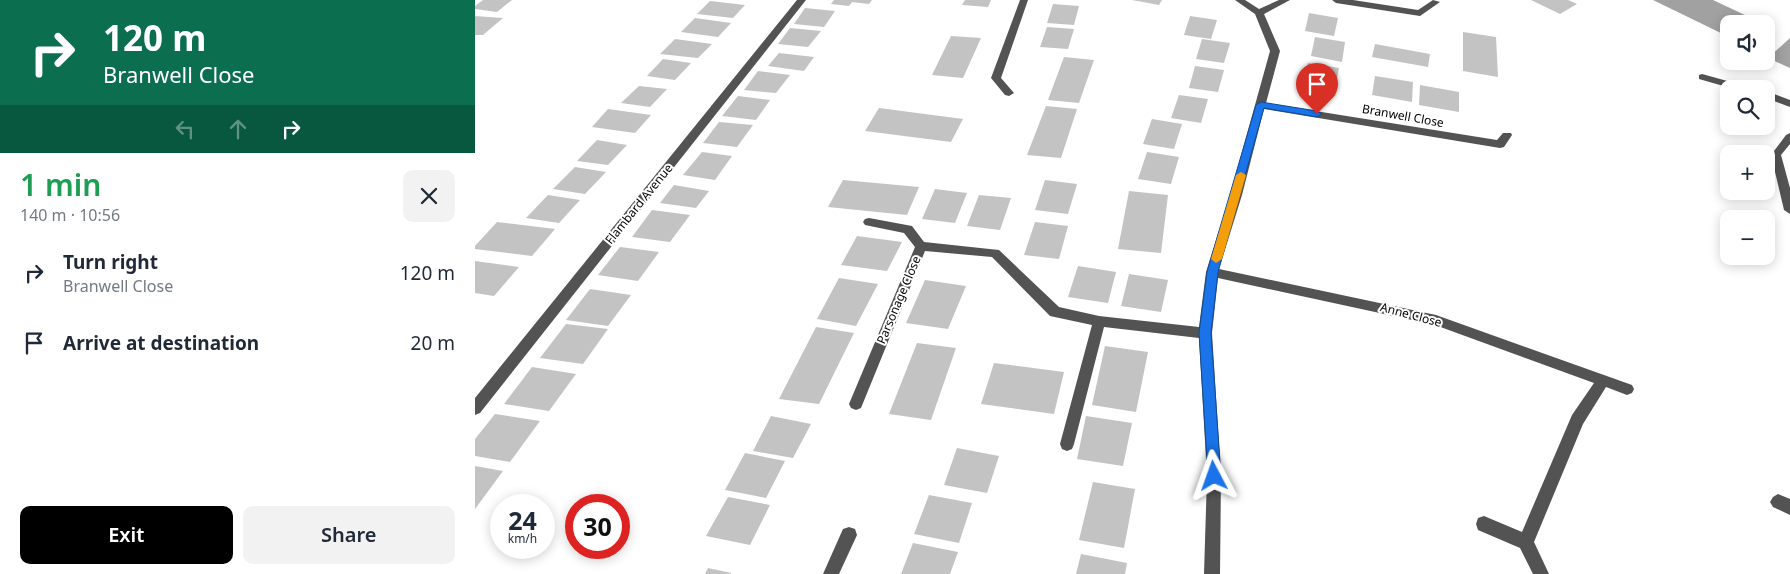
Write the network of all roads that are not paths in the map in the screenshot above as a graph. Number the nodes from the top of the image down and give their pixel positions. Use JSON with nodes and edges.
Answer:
{"nodes":[{"id":1,"x":802,"y":0,"type":"edge"},
{"id":2,"x":1024,"y":0,"type":"edge"},
{"id":3,"x":1239,"y":0,"type":"edge"},
{"id":4,"x":1286,"y":0,"type":"edge"},
{"id":5,"x":1336,"y":0,"type":"edge"},
{"id":6,"x":1436,"y":2,"type":"dead end"},
{"id":7,"x":1259,"y":13,"type":"junction"},
{"id":8,"x":1702,"y":77,"type":"dead end"},
{"id":9,"x":1720,"y":82,"type":"edge"},
{"id":10,"x":1009,"y":94,"type":"dead end"},
{"id":11,"x":1775,"y":98,"type":"edge"},
{"id":12,"x":1790,"y":104,"type":"edge"},
{"id":13,"x":1261,"y":105,"type":"junction"},
{"id":14,"x":1507,"y":135,"type":"dead end"},
{"id":15,"x":1790,"y":137,"type":"edge"},
{"id":16,"x":1790,"y":210,"type":"edge"},
{"id":17,"x":869,"y":222,"type":"dead end"},
{"id":18,"x":921,"y":246,"type":"junction"},
{"id":19,"x":1212,"y":272,"type":"junction"},
{"id":20,"x":1099,"y":321,"type":"junction"},
{"id":21,"x":1205,"y":333,"type":"junction"},
{"id":22,"x":1603,"y":380,"type":"junction"},
{"id":23,"x":1627,"y":389,"type":"dead end"},
{"id":24,"x":856,"y":404,"type":"dead end"},
{"id":25,"x":475,"y":409,"type":"edge"},
{"id":26,"x":1067,"y":444,"type":"dead end"},
{"id":27,"x":1484,"y":524,"type":"dead end"},
{"id":28,"x":849,"y":535,"type":"dead end"},
{"id":29,"x":1526,"y":542,"type":"junction"},
{"id":30,"x":831,"y":574,"type":"edge"},
{"id":31,"x":1212,"y":574,"type":"edge"},
{"id":32,"x":1541,"y":574,"type":"edge"}],
"edges":[{"from":1,"to":25,"type":"street","name":"Flambard Avenue"},
{"from":2,"to":10,"type":"street"},
{"from":3,"to":7,"type":"street"},
{"from":4,"to":7,"type":"street"},
{"from":5,"to":6,"type":"street"},
{"from":7,"to":13,"type":"street"},
{"from":8,"to":9,"type":"street"},
{"from":11,"to":12,"type":"street"},
{"from":13,"to":14,"type":"street","name":"Branwell Close"},
{"from":13,"to":19,"type":"street"},
{"from":15,"to":16,"type":"street"},
{"from":17,"to":18,"type":"street"},
{"from":18,"to":20,"type":"street","name":"Parsonage Close"},
{"from":18,"to":24,"type":"street","name":"Parsonage Close"},
{"from":19,"to":21,"type":"street"},
{"from":19,"to":22,"type":"street","name":"Anne Close"},
{"from":20,"to":21,"type":"street","name":"Parsonage Close"},
{"from":20,"to":26,"type":"street"},
{"from":21,"to":31,"type":"street"},
{"from":22,"to":23,"type":"street","name":"Anne Close"},
{"from":22,"to":29,"type":"street"},
{"from":27,"to":29,"type":"street"},
{"from":28,"to":30,"type":"street"},
{"from":29,"to":32,"type":"street"}]}
